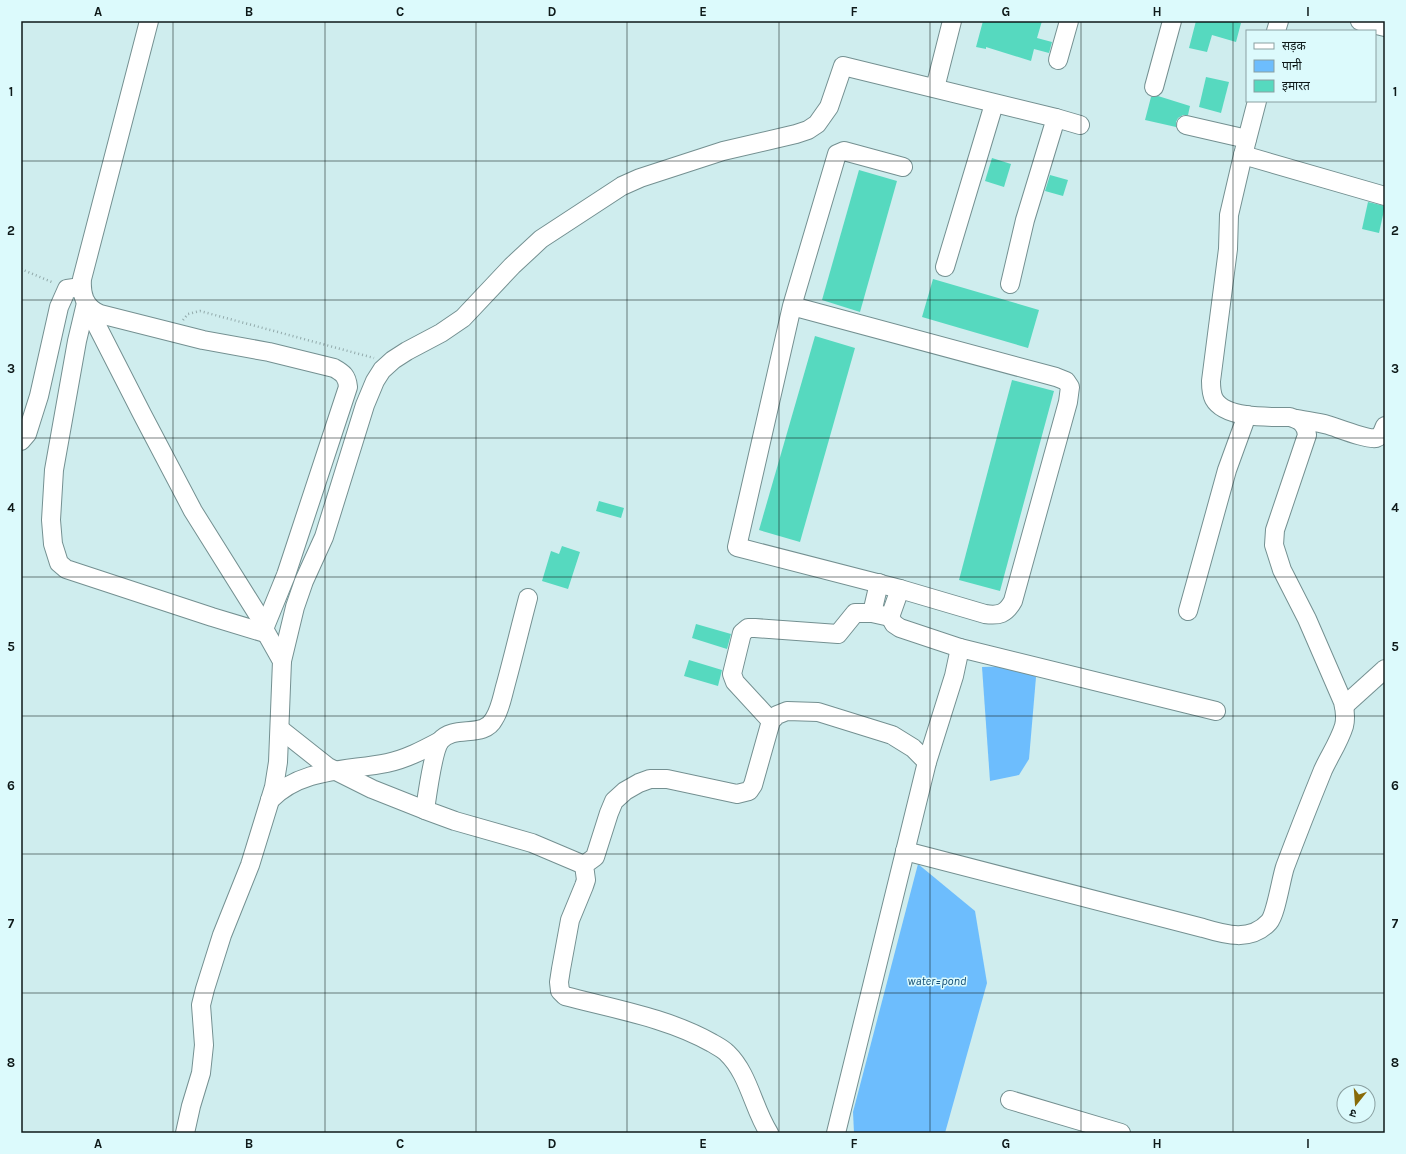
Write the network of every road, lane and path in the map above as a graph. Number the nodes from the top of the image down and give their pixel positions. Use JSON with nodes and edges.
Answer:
{"nodes":[{"id":1,"x":149,"y":21,"type":"edge"},
{"id":2,"x":952,"y":21,"type":"edge"},
{"id":3,"x":1069,"y":21,"type":"edge"},
{"id":4,"x":1172,"y":21,"type":"edge"},
{"id":5,"x":1058,"y":60,"type":"dead end"},
{"id":6,"x":1154,"y":87,"type":"dead end"},
{"id":7,"x":935,"y":88,"type":"junction"},
{"id":8,"x":1257,"y":102,"type":"edge"},
{"id":9,"x":994,"y":104,"type":"junction"},
{"id":10,"x":1056,"y":118,"type":"junction"},
{"id":11,"x":1080,"y":125,"type":"dead end"},
{"id":12,"x":1186,"y":125,"type":"dead end"},
{"id":13,"x":1245,"y":147,"type":"junction"},
{"id":14,"x":903,"y":167,"type":"dead end"},
{"id":15,"x":1385,"y":196,"type":"edge"},
{"id":16,"x":945,"y":266,"type":"dead end"},
{"id":17,"x":21,"y":269,"type":"edge"},
{"id":18,"x":1010,"y":284,"type":"dead end"},
{"id":19,"x":82,"y":298,"type":"junction"},
{"id":20,"x":792,"y":306,"type":"junction"},
{"id":21,"x":171,"y":332,"type":"junction"},
{"id":22,"x":390,"y":362,"type":"junction"},
{"id":23,"x":1247,"y":415,"type":"junction"},
{"id":24,"x":1297,"y":419,"type":"junction"},
{"id":25,"x":1385,"y":426,"type":"edge"},
{"id":26,"x":21,"y":442,"type":"edge"},
{"id":27,"x":879,"y":583,"type":"junction"},
{"id":28,"x":900,"y":589,"type":"junction"},
{"id":29,"x":528,"y":598,"type":"dead end"},
{"id":30,"x":1188,"y":612,"type":"dead end"},
{"id":31,"x":872,"y":613,"type":"junction"},
{"id":32,"x":890,"y":617,"type":"junction"},
{"id":33,"x":265,"y":630,"type":"junction"},
{"id":34,"x":960,"y":648,"type":"junction"},
{"id":35,"x":282,"y":660,"type":"junction"},
{"id":36,"x":1385,"y":669,"type":"edge"},
{"id":37,"x":1344,"y":706,"type":"junction"},
{"id":38,"x":1216,"y":711,"type":"dead end"},
{"id":39,"x":771,"y":721,"type":"junction"},
{"id":40,"x":280,"y":730,"type":"junction"},
{"id":41,"x":440,"y":741,"type":"junction"},
{"id":42,"x":927,"y":762,"type":"junction"},
{"id":43,"x":335,"y":770,"type":"junction"},
{"id":44,"x":270,"y":800,"type":"junction"},
{"id":45,"x":425,"y":810,"type":"junction"},
{"id":46,"x":906,"y":851,"type":"junction"},
{"id":47,"x":584,"y":865,"type":"junction"},
{"id":48,"x":1010,"y":1100,"type":"dead end"},
{"id":49,"x":185,"y":1133,"type":"edge"},
{"id":50,"x":769,"y":1133,"type":"edge"},
{"id":51,"x":836,"y":1133,"type":"edge"},
{"id":52,"x":1121,"y":1133,"type":"edge"}],
"edges":[{"from":1,"to":19,"type":"street"},
{"from":2,"to":7,"type":"street"},
{"from":3,"to":5,"type":"street"},
{"from":4,"to":6,"type":"street"},
{"from":7,"to":9,"type":"street"},
{"from":7,"to":22,"type":"street"},
{"from":8,"to":13,"type":"street"},
{"from":9,"to":10,"type":"street"},
{"from":9,"to":16,"type":"street"},
{"from":10,"to":11,"type":"street"},
{"from":10,"to":18,"type":"street"},
{"from":12,"to":13,"type":"street"},
{"from":13,"to":15,"type":"street"},
{"from":13,"to":23,"type":"street"},
{"from":14,"to":20,"type":"street"},
{"from":17,"to":19,"type":"path"},
{"from":19,"to":21,"type":"street"},
{"from":19,"to":26,"type":"street"},
{"from":19,"to":33,"type":"street"},
{"from":19,"to":33,"type":"street"},
{"from":20,"to":27,"type":"street"},
{"from":20,"to":28,"type":"street"},
{"from":21,"to":22,"type":"path"},
{"from":21,"to":33,"type":"street"},
{"from":22,"to":35,"type":"street"},
{"from":23,"to":24,"type":"street"},
{"from":23,"to":30,"type":"street"},
{"from":24,"to":25,"type":"street"},
{"from":24,"to":37,"type":"street"},
{"from":27,"to":28,"type":"street"},
{"from":27,"to":31,"type":"street"},
{"from":28,"to":32,"type":"street"},
{"from":29,"to":41,"type":"street"},
{"from":31,"to":32,"type":"street"},
{"from":31,"to":39,"type":"street"},
{"from":32,"to":34,"type":"street"},
{"from":33,"to":35,"type":"street"},
{"from":34,"to":38,"type":"street"},
{"from":34,"to":42,"type":"street"},
{"from":35,"to":40,"type":"street"},
{"from":36,"to":37,"type":"street"},
{"from":37,"to":46,"type":"street"},
{"from":39,"to":42,"type":"street"},
{"from":39,"to":47,"type":"street"},
{"from":40,"to":43,"type":"street"},
{"from":40,"to":44,"type":"street"},
{"from":41,"to":43,"type":"street"},
{"from":41,"to":45,"type":"street"},
{"from":42,"to":46,"type":"street"},
{"from":43,"to":44,"type":"street"},
{"from":43,"to":45,"type":"street"},
{"from":44,"to":49,"type":"street"},
{"from":45,"to":47,"type":"street"},
{"from":46,"to":51,"type":"street"},
{"from":47,"to":50,"type":"street"},
{"from":48,"to":52,"type":"street"}]}
